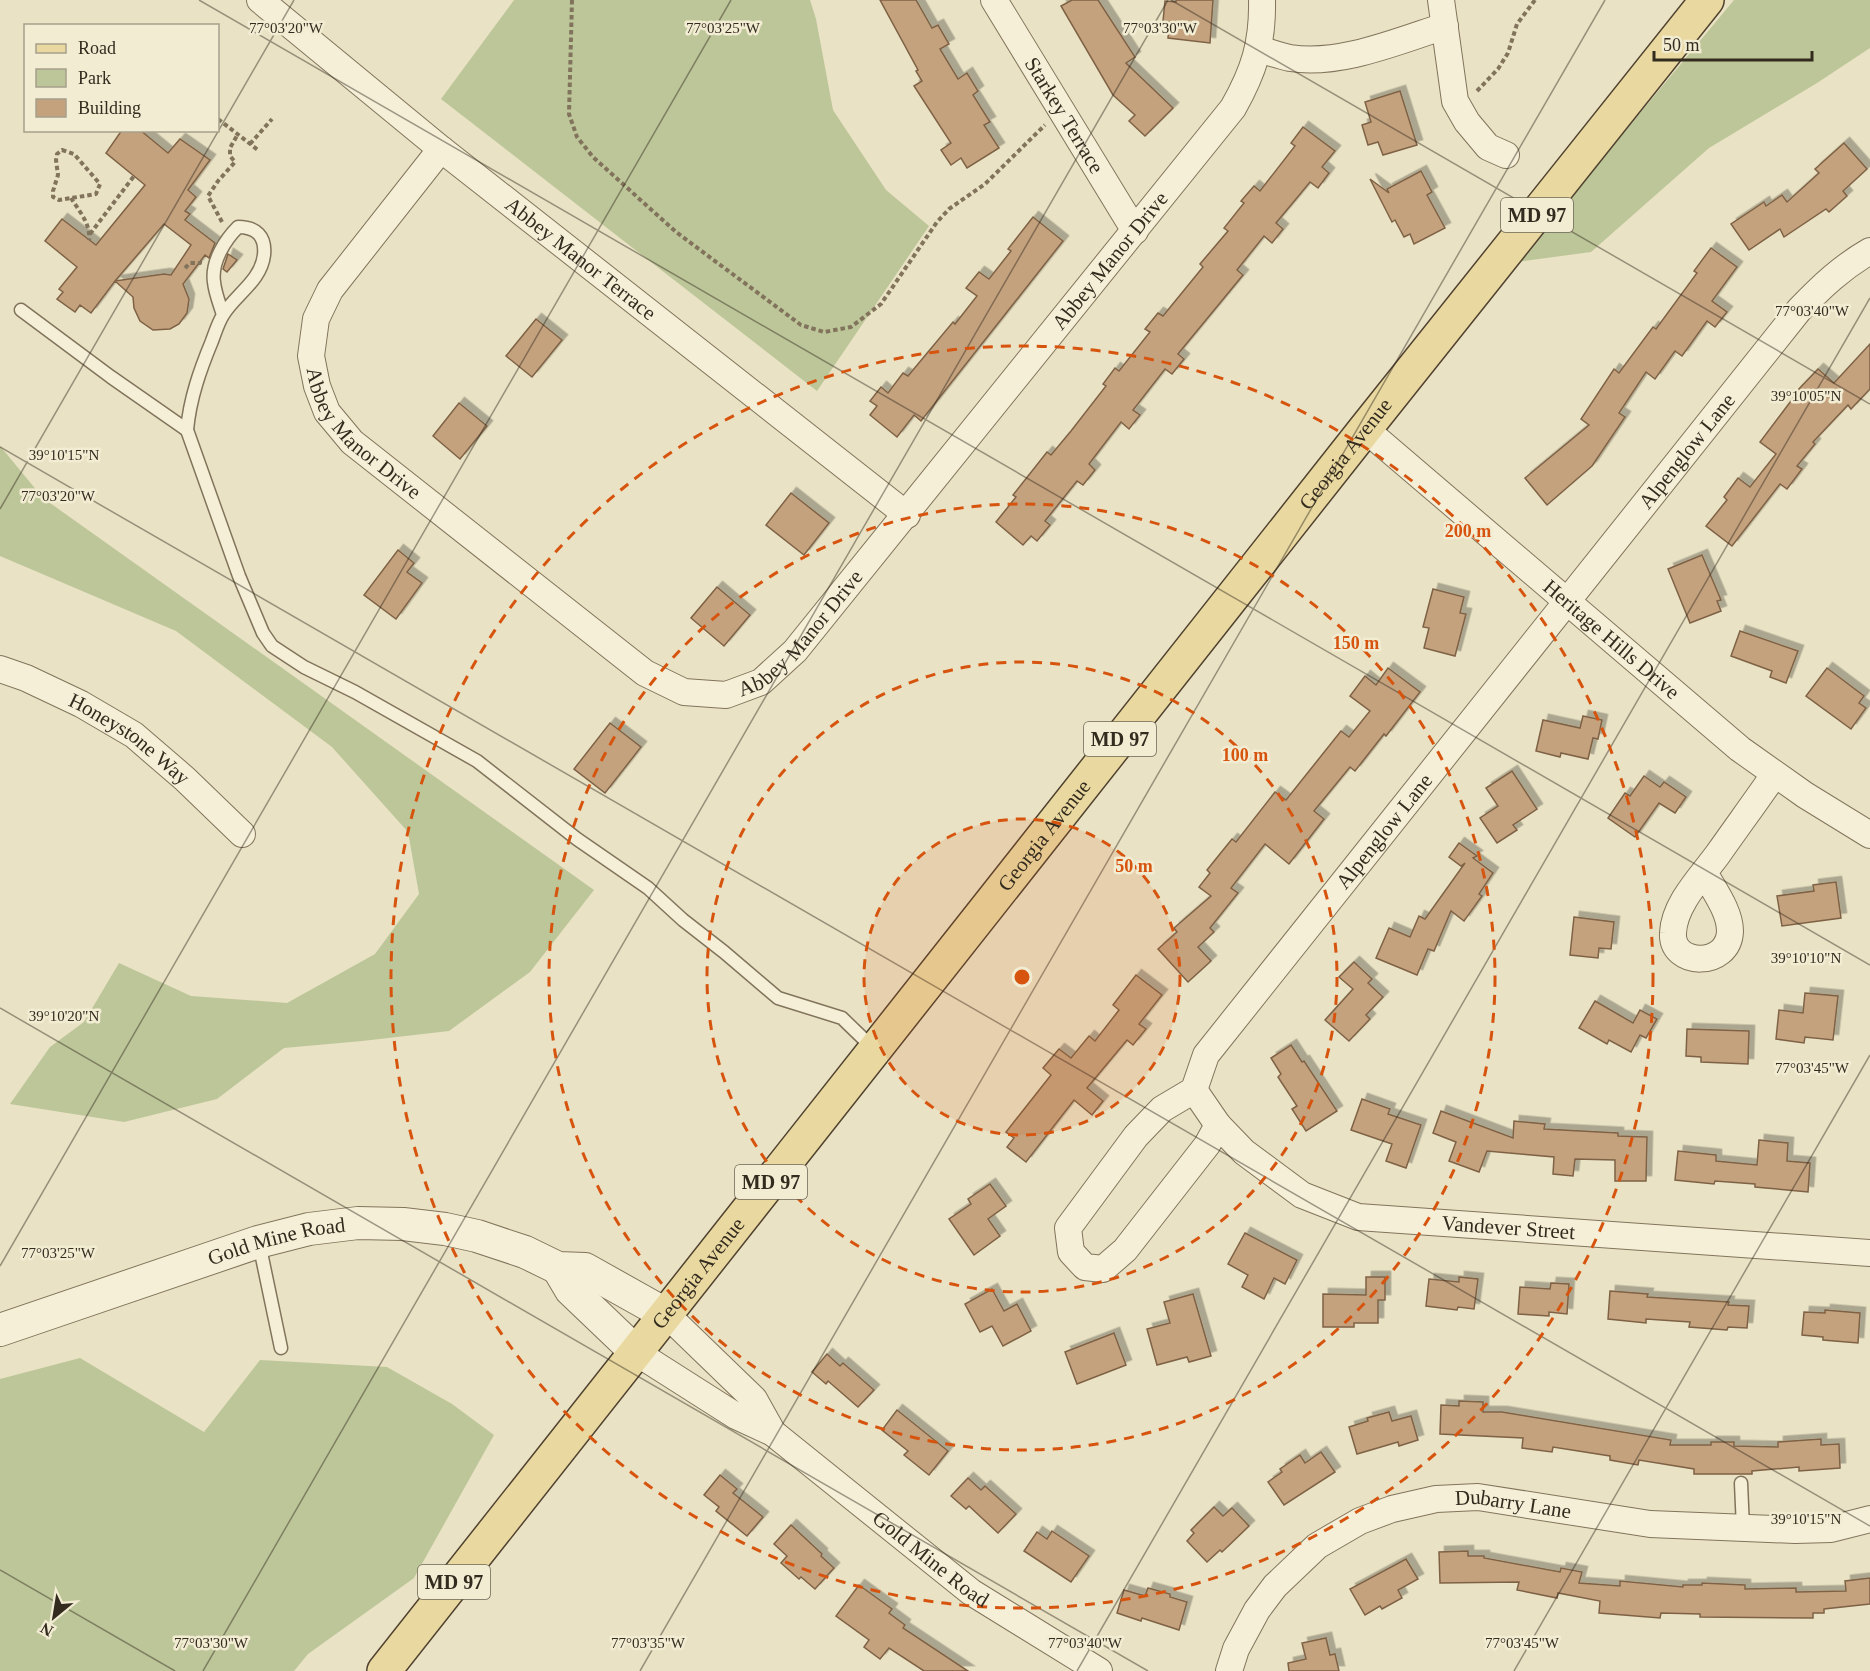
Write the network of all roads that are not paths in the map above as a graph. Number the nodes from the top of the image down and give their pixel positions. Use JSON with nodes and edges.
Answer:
{"nodes":[{"id":1,"x":260,"y":0,"type":"edge"},
{"id":2,"x":994,"y":0,"type":"edge"},
{"id":3,"x":1262,"y":0,"type":"edge"},
{"id":4,"x":1441,"y":0,"type":"edge"},
{"id":5,"x":1707,"y":0,"type":"edge"},
{"id":6,"x":1445,"y":26,"type":"junction"},
{"id":7,"x":1259,"y":49,"type":"junction"},
{"id":8,"x":441,"y":149,"type":"junction"},
{"id":9,"x":1506,"y":155,"type":"dead end"},
{"id":10,"x":1135,"y":231,"type":"junction"},
{"id":11,"x":1870,"y":251,"type":"edge"},
{"id":12,"x":21,"y":310,"type":"dead end"},
{"id":13,"x":223,"y":315,"type":"junction"},
{"id":14,"x":1365,"y":429,"type":"junction"},
{"id":15,"x":187,"y":430,"type":"junction"},
{"id":16,"x":907,"y":514,"type":"junction"},
{"id":17,"x":1567,"y":602,"type":"junction"},
{"id":18,"x":0,"y":669,"type":"edge"},
{"id":19,"x":1774,"y":775,"type":"junction"},
{"id":20,"x":242,"y":834,"type":"dead end"},
{"id":21,"x":1870,"y":835,"type":"edge"},
{"id":22,"x":1704,"y":872,"type":"dead end"},
{"id":23,"x":874,"y":1050,"type":"junction"},
{"id":24,"x":1194,"y":1090,"type":"junction"},
{"id":25,"x":1218,"y":1125,"type":"junction"},
{"id":26,"x":258,"y":1242,"type":"junction"},
{"id":27,"x":1870,"y":1253,"type":"edge"},
{"id":28,"x":558,"y":1268,"type":"junction"},
{"id":29,"x":667,"y":1315,"type":"junction"},
{"id":30,"x":0,"y":1330,"type":"edge"},
{"id":31,"x":281,"y":1348,"type":"dead end"},
{"id":32,"x":637,"y":1353,"type":"junction"},
{"id":33,"x":773,"y":1433,"type":"junction"},
{"id":34,"x":1741,"y":1483,"type":"dead end"},
{"id":35,"x":1870,"y":1519,"type":"edge"},
{"id":36,"x":1743,"y":1528,"type":"junction"},
{"id":37,"x":384,"y":1671,"type":"edge"},
{"id":38,"x":1100,"y":1671,"type":"edge"},
{"id":39,"x":1229,"y":1671,"type":"edge"}],
"edges":[{"from":1,"to":8,"type":"street","name":"Abbey Manor Terrace"},
{"from":2,"to":10,"type":"street","name":"Starkey Terrace"},
{"from":3,"to":7,"type":"street","name":"Abbey Manor Drive"},
{"from":4,"to":6,"type":"street"},
{"from":5,"to":14,"type":"main road","name":"Georgia Avenue","number":"MD 97"},
{"from":6,"to":7,"type":"street"},
{"from":6,"to":9,"type":"street"},
{"from":7,"to":10,"type":"street","name":"Abbey Manor Drive"},
{"from":8,"to":16,"type":"street","name":"Abbey Manor Terrace"},
{"from":8,"to":16,"type":"street","name":"Abbey Manor Drive"},
{"from":10,"to":16,"type":"street","name":"Abbey Manor Drive"},
{"from":11,"to":17,"type":"street","name":"Alpenglow Lane"},
{"from":12,"to":15,"type":"lane"},
{"from":13,"to":13,"type":"lane"},
{"from":13,"to":15,"type":"lane"},
{"from":14,"to":17,"type":"street","name":"Heritage Hills Drive"},
{"from":14,"to":23,"type":"main road","name":"Georgia Avenue","number":"MD 97"},
{"from":15,"to":23,"type":"lane"},
{"from":17,"to":19,"type":"street","name":"Heritage Hills Drive"},
{"from":17,"to":24,"type":"street","name":"Alpenglow Lane"},
{"from":18,"to":20,"type":"street","name":"Honeystone Way"},
{"from":19,"to":21,"type":"street","name":"Heritage Hills Drive"},
{"from":19,"to":22,"type":"street"},
{"from":23,"to":29,"type":"main road","name":"Georgia Avenue","number":"MD 97"},
{"from":24,"to":25,"type":"street","name":"Vandever Street"},
{"from":24,"to":25,"type":"street"},
{"from":25,"to":27,"type":"street","name":"Vandever Street"},
{"from":26,"to":28,"type":"street","name":"Gold Mine Road"},
{"from":26,"to":30,"type":"street","name":"Gold Mine Road"},
{"from":26,"to":31,"type":"lane"},
{"from":28,"to":29,"type":"street","name":"Gold Mine Road"},
{"from":28,"to":32,"type":"street","name":"Gold Mine Road"},
{"from":29,"to":32,"type":"main road","name":"Georgia Avenue","number":"MD 97"},
{"from":29,"to":33,"type":"street","name":"Gold Mine Road"},
{"from":32,"to":33,"type":"street","name":"Gold Mine Road"},
{"from":32,"to":37,"type":"main road","name":"Georgia Avenue","number":"MD 97"},
{"from":33,"to":38,"type":"street","name":"Gold Mine Road"},
{"from":34,"to":36,"type":"lane"},
{"from":35,"to":36,"type":"street","name":"Dubarry Lane"},
{"from":36,"to":39,"type":"street","name":"Dubarry Lane"}]}
